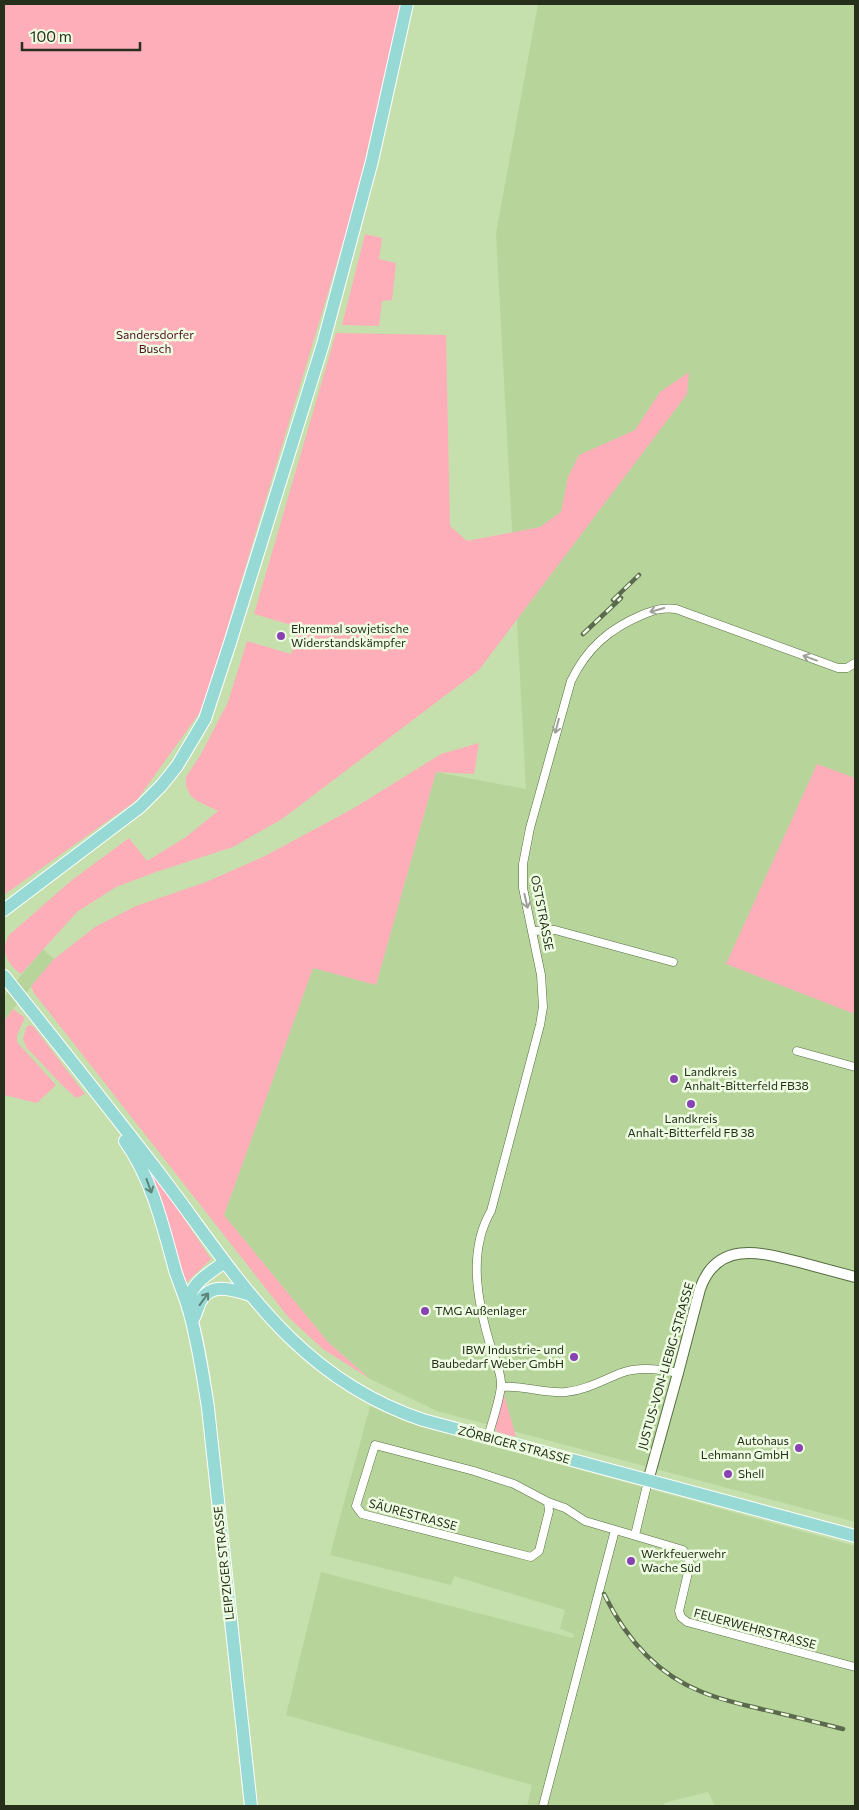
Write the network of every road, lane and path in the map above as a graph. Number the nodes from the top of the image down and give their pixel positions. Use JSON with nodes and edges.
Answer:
{"nodes":[{"id":1,"x":407,"y":4,"type":"edge"},
{"id":2,"x":855,"y":663,"type":"edge"},
{"id":3,"x":4,"y":910,"type":"edge"},
{"id":4,"x":533,"y":931,"type":"junction"},
{"id":5,"x":672,"y":962,"type":"dead end"},
{"id":6,"x":6,"y":979,"type":"edge"},
{"id":7,"x":797,"y":1051,"type":"dead end"},
{"id":8,"x":855,"y":1067,"type":"edge"},
{"id":9,"x":112,"y":1112,"type":"junction"},
{"id":10,"x":225,"y":1262,"type":"junction"},
{"id":11,"x":855,"y":1277,"type":"edge"},
{"id":12,"x":251,"y":1295,"type":"junction"},
{"id":13,"x":188,"y":1308,"type":"junction"},
{"id":14,"x":192,"y":1321,"type":"junction"},
{"id":15,"x":678,"y":1374,"type":"junction"},
{"id":16,"x":501,"y":1387,"type":"junction"},
{"id":17,"x":488,"y":1438,"type":"junction"},
{"id":18,"x":648,"y":1481,"type":"junction"},
{"id":19,"x":548,"y":1502,"type":"junction"},
{"id":20,"x":615,"y":1530,"type":"junction"},
{"id":21,"x":636,"y":1535,"type":"junction"},
{"id":22,"x":855,"y":1536,"type":"edge"},
{"id":23,"x":855,"y":1667,"type":"edge"},
{"id":24,"x":251,"y":1806,"type":"edge"},
{"id":25,"x":544,"y":1806,"type":"edge"}],
"edges":[{"from":1,"to":3,"type":"main road"},
{"from":2,"to":4,"type":"street","name":"OSTSTRASSE","one_way":true},
{"from":4,"to":5,"type":"street"},
{"from":4,"to":16,"type":"street","name":"OSTSTRASSE"},
{"from":6,"to":9,"type":"main road","name":"ZÖRBIGER STRASSE"},
{"from":7,"to":8,"type":"street"},
{"from":9,"to":10,"type":"main road","name":"ZÖRBIGER STRASSE"},
{"from":9,"to":13,"type":"main road","name":"LEIPZIGER STRASSE","one_way":true},
{"from":10,"to":12,"type":"main road","name":"ZÖRBIGER STRASSE"},
{"from":10,"to":13,"type":"main road"},
{"from":11,"to":15,"type":"street","name":"JUSTUS-VON-LIEBIG-STRASSE"},
{"from":14,"to":12,"type":"main road","one_way":true},
{"from":12,"to":17,"type":"main road","name":"ZÖRBIGER STRASSE"},
{"from":13,"to":14,"type":"main road","name":"LEIPZIGER STRASSE"},
{"from":14,"to":24,"type":"main road","name":"LEIPZIGER STRASSE"},
{"from":15,"to":16,"type":"street"},
{"from":15,"to":18,"type":"street","name":"JUSTUS-VON-LIEBIG-STRASSE"},
{"from":16,"to":17,"type":"street","name":"OSTSTRASSE"},
{"from":17,"to":18,"type":"main road","name":"ZÖRBIGER STRASSE"},
{"from":18,"to":21,"type":"street"},
{"from":18,"to":22,"type":"main road","name":"ZÖRBIGER STRASSE"},
{"from":19,"to":19,"type":"street","name":"SÄURESTRASSE"},
{"from":19,"to":20,"type":"street","name":"SÄURESTRASSE"},
{"from":20,"to":21,"type":"street","name":"SÄURESTRASSE"},
{"from":20,"to":25,"type":"street"},
{"from":21,"to":23,"type":"street","name":"FEUERWEHRSTRASSE"}]}
